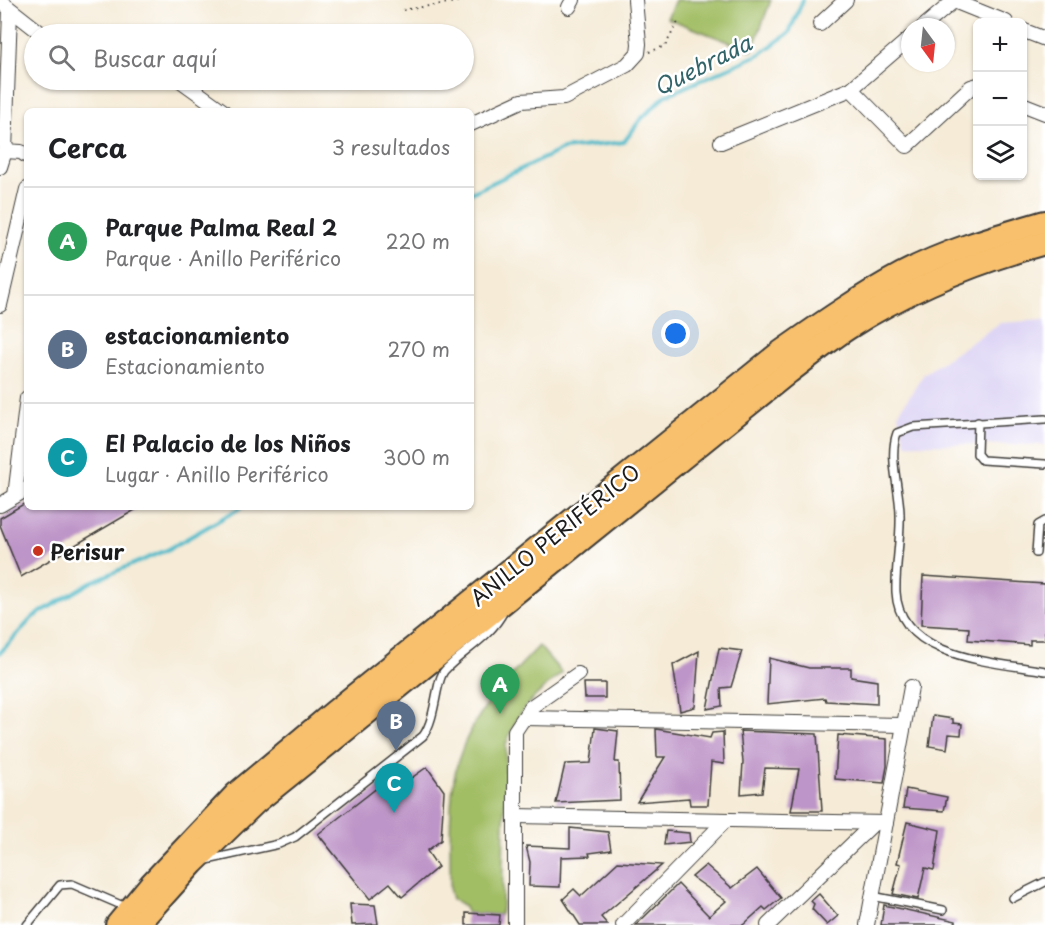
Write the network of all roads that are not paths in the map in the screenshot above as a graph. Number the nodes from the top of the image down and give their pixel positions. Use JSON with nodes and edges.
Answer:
{"nodes":[{"id":1,"x":635,"y":0,"type":"edge"},
{"id":2,"x":846,"y":0,"type":"edge"},
{"id":3,"x":955,"y":0,"type":"edge"},
{"id":4,"x":0,"y":1,"type":"edge"},
{"id":5,"x":10,"y":11,"type":"junction"},
{"id":6,"x":934,"y":18,"type":"edge"},
{"id":7,"x":997,"y":18,"type":"edge"},
{"id":8,"x":28,"y":24,"type":"edge"},
{"id":9,"x":820,"y":24,"type":"dead end"},
{"id":10,"x":1027,"y":32,"type":"edge"},
{"id":11,"x":1045,"y":39,"type":"edge"},
{"id":12,"x":901,"y":46,"type":"edge"},
{"id":13,"x":973,"y":86,"type":"edge"},
{"id":14,"x":851,"y":89,"type":"junction"},
{"id":15,"x":194,"y":90,"type":"edge"},
{"id":16,"x":1027,"y":106,"type":"edge"},
{"id":17,"x":219,"y":108,"type":"edge"},
{"id":18,"x":1045,"y":113,"type":"edge"},
{"id":19,"x":474,"y":123,"type":"edge"},
{"id":20,"x":721,"y":142,"type":"dead end"},
{"id":21,"x":5,"y":151,"type":"junction"},
{"id":22,"x":24,"y":154,"type":"edge"},
{"id":23,"x":0,"y":167,"type":"edge"},
{"id":24,"x":24,"y":202,"type":"edge"},
{"id":25,"x":1045,"y":222,"type":"edge"},
{"id":26,"x":1045,"y":243,"type":"edge"},
{"id":27,"x":0,"y":305,"type":"edge"},
{"id":28,"x":1045,"y":419,"type":"edge"},
{"id":29,"x":978,"y":422,"type":"junction"},
{"id":30,"x":24,"y":446,"type":"edge"},
{"id":31,"x":1045,"y":464,"type":"edge"},
{"id":32,"x":21,"y":492,"type":"edge"},
{"id":33,"x":0,"y":505,"type":"edge"},
{"id":34,"x":1045,"y":521,"type":"edge"},
{"id":35,"x":1036,"y":553,"type":"dead end"},
{"id":36,"x":509,"y":597,"type":"junction"},
{"id":37,"x":1045,"y":671,"type":"edge"},
{"id":38,"x":578,"y":674,"type":"dead end"},
{"id":39,"x":911,"y":687,"type":"dead end"},
{"id":40,"x":524,"y":718,"type":"junction"},
{"id":41,"x":903,"y":724,"type":"junction"},
{"id":42,"x":515,"y":816,"type":"junction"},
{"id":43,"x":726,"y":820,"type":"junction"},
{"id":44,"x":880,"y":823,"type":"junction"},
{"id":45,"x":193,"y":863,"type":"junction"},
{"id":46,"x":1045,"y":882,"type":"edge"},
{"id":47,"x":872,"y":896,"type":"junction"},
{"id":48,"x":1013,"y":898,"type":"dead end"},
{"id":49,"x":943,"y":910,"type":"dead end"},
{"id":50,"x":128,"y":920,"type":"edge"},
{"id":51,"x":27,"y":925,"type":"edge"},
{"id":52,"x":515,"y":925,"type":"edge"},
{"id":53,"x":623,"y":925,"type":"edge"},
{"id":54,"x":768,"y":925,"type":"edge"},
{"id":55,"x":867,"y":925,"type":"edge"}],
"edges":[{"from":1,"to":19,"type":"street"},
{"from":2,"to":9,"type":"street"},
{"from":3,"to":6,"type":"street"},
{"from":3,"to":7,"type":"street"},
{"from":4,"to":5,"type":"street"},
{"from":5,"to":8,"type":"street"},
{"from":5,"to":21,"type":"street"},
{"from":10,"to":11,"type":"street"},
{"from":12,"to":14,"type":"street"},
{"from":13,"to":14,"type":"street"},
{"from":14,"to":20,"type":"street"},
{"from":15,"to":17,"type":"street"},
{"from":16,"to":18,"type":"street"},
{"from":21,"to":22,"type":"street"},
{"from":21,"to":23,"type":"street"},
{"from":24,"to":27,"type":"street"},
{"from":25,"to":50,"type":"highway","name":"ANILLO PERIFÉRICO"},
{"from":26,"to":36,"type":"highway","name":"ANILLO PERIFÉRICO"},
{"from":28,"to":29,"type":"lane"},
{"from":29,"to":31,"type":"lane"},
{"from":29,"to":37,"type":"lane"},
{"from":30,"to":32,"type":"street"},
{"from":32,"to":33,"type":"street"},
{"from":34,"to":35,"type":"lane"},
{"from":36,"to":45,"type":"highway","name":"ANILLO PERIFÉRICO"},
{"from":36,"to":45,"type":"lane"},
{"from":38,"to":40,"type":"street"},
{"from":39,"to":41,"type":"street"},
{"from":40,"to":41,"type":"street"},
{"from":40,"to":42,"type":"street"},
{"from":41,"to":44,"type":"street"},
{"from":42,"to":43,"type":"street"},
{"from":42,"to":52,"type":"street"},
{"from":43,"to":44,"type":"street"},
{"from":43,"to":53,"type":"street"},
{"from":44,"to":47,"type":"street"},
{"from":44,"to":54,"type":"street"},
{"from":45,"to":50,"type":"highway","name":"ANILLO PERIFÉRICO"},
{"from":46,"to":48,"type":"lane"},
{"from":47,"to":49,"type":"lane"},
{"from":47,"to":55,"type":"street"},
{"from":50,"to":51,"type":"lane"}]}
